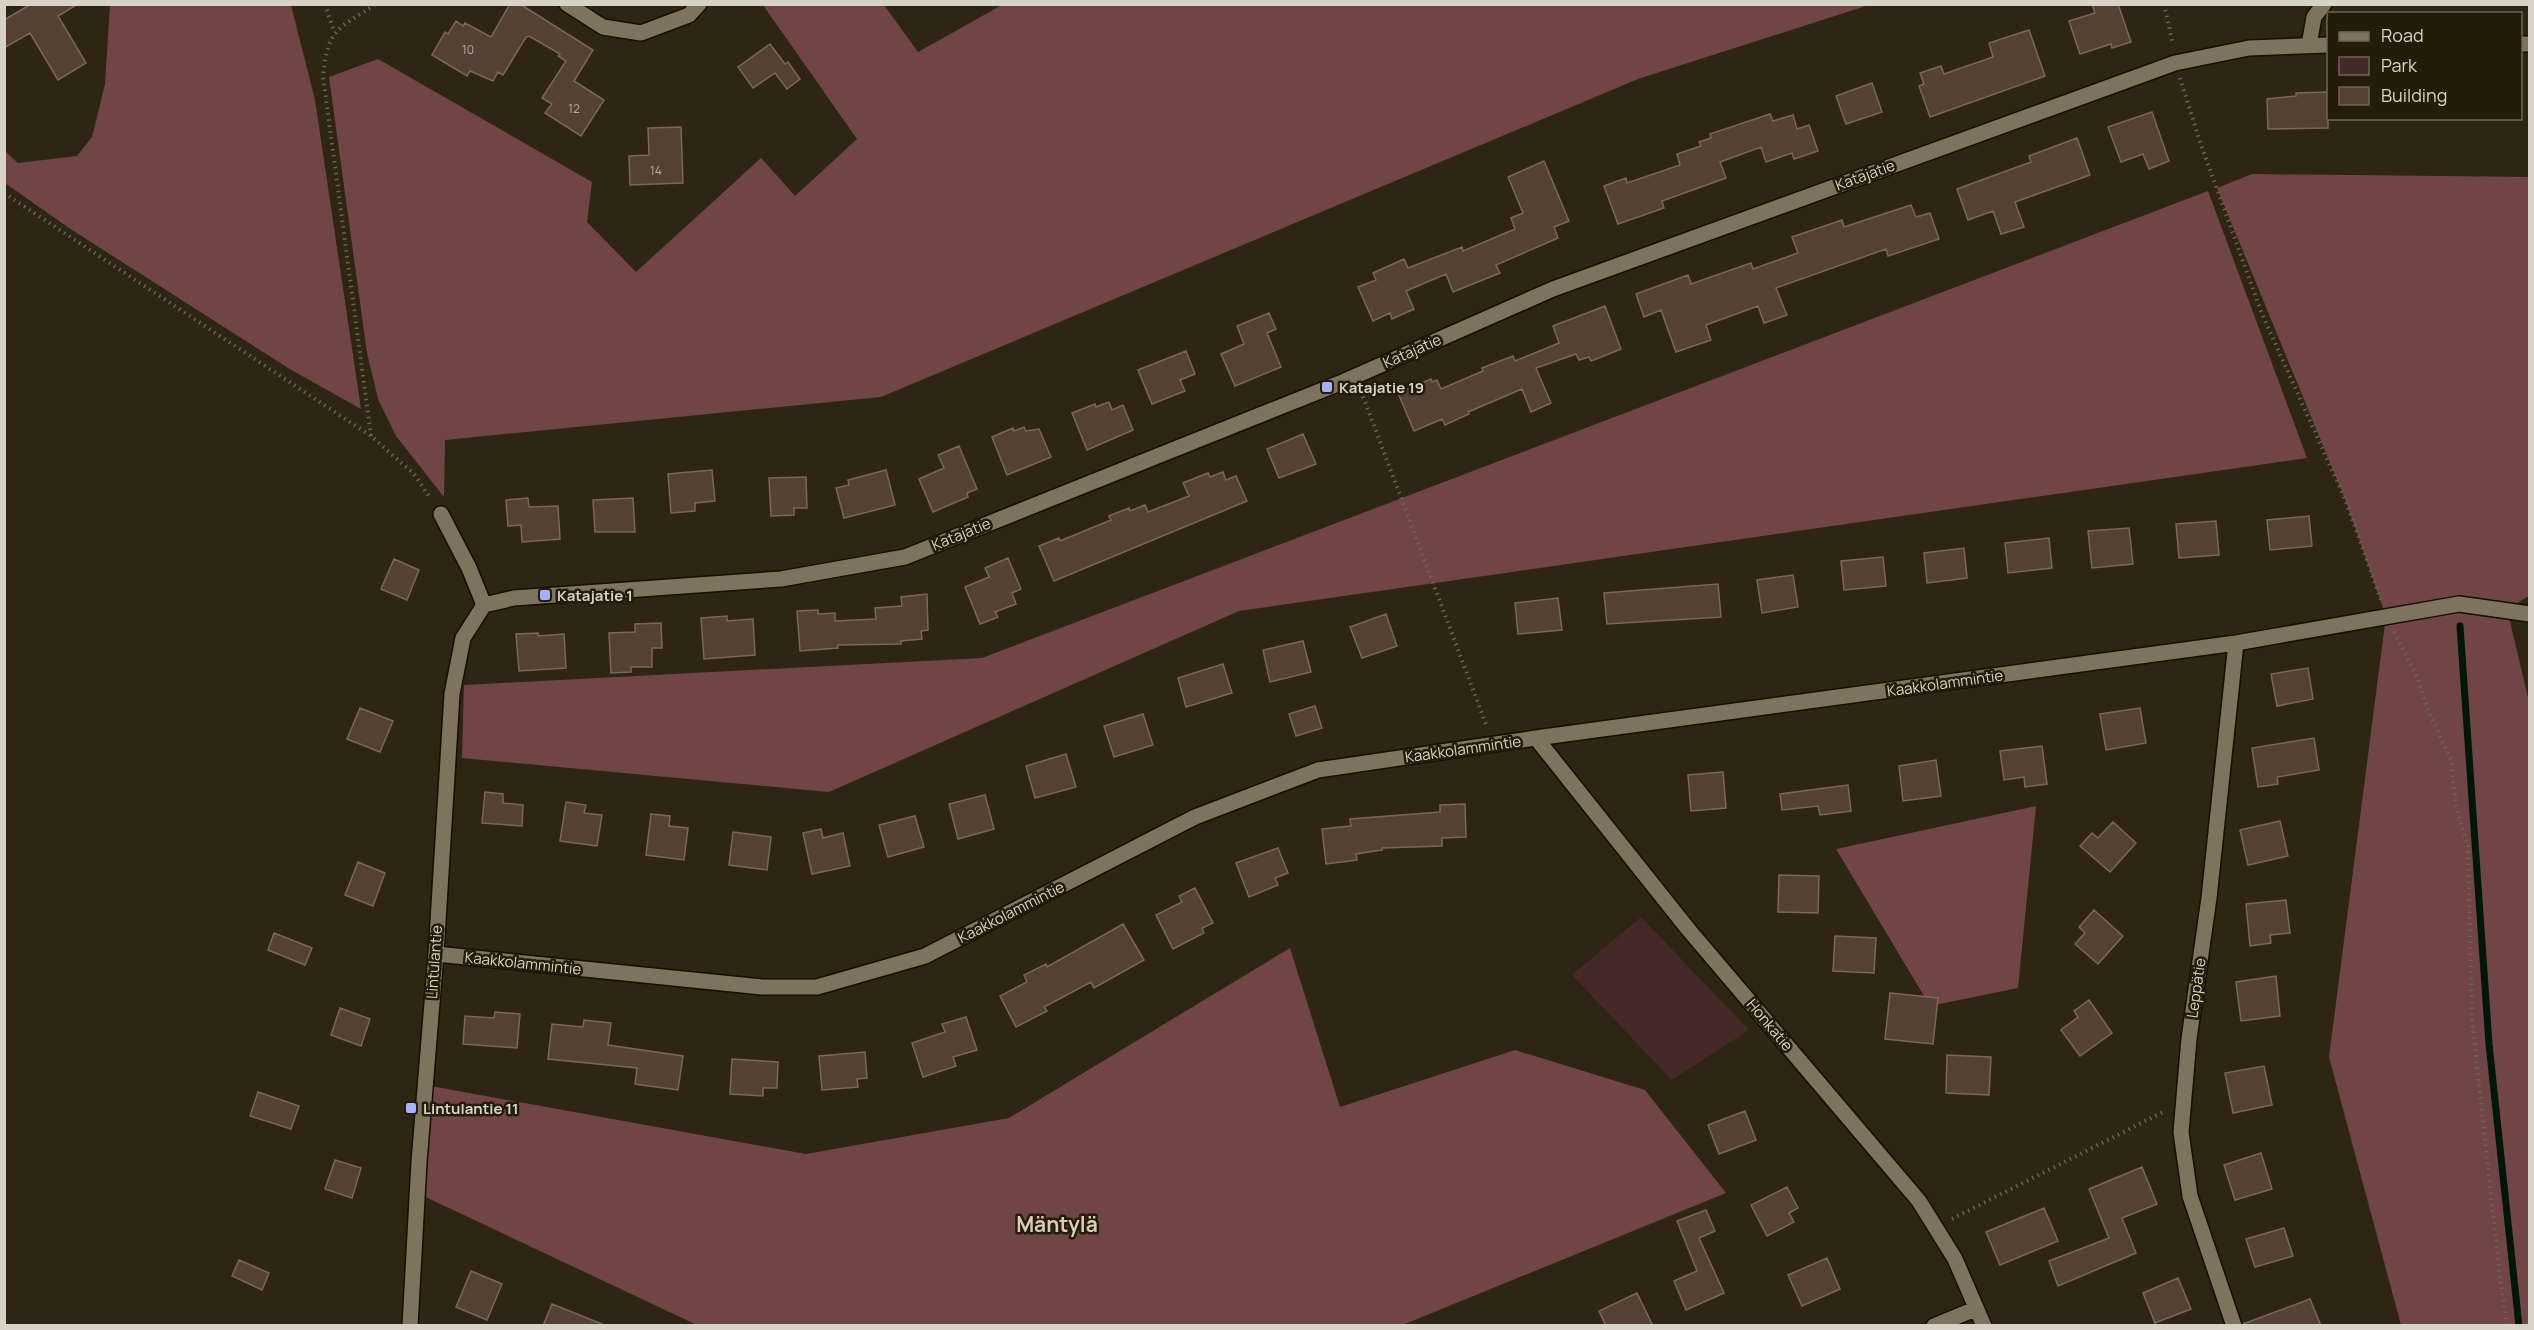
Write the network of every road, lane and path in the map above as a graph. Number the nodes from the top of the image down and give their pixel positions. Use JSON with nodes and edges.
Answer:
{"nodes":[{"id":1,"x":325,"y":4,"type":"edge"},
{"id":2,"x":376,"y":4,"type":"edge"},
{"id":3,"x":567,"y":4,"type":"edge"},
{"id":4,"x":699,"y":4,"type":"edge"},
{"id":5,"x":2164,"y":4,"type":"edge"},
{"id":6,"x":2324,"y":4,"type":"edge"},
{"id":7,"x":334,"y":32,"type":"junction"},
{"id":8,"x":2309,"y":45,"type":"junction"},
{"id":9,"x":2327,"y":45,"type":"edge"},
{"id":10,"x":2175,"y":63,"type":"junction"},
{"id":11,"x":4,"y":193,"type":"edge"},
{"id":12,"x":1356,"y":376,"type":"junction"},
{"id":13,"x":371,"y":436,"type":"junction"},
{"id":14,"x":441,"y":514,"type":"joint"},
{"id":15,"x":484,"y":605,"type":"junction"},
{"id":16,"x":2529,"y":614,"type":"edge"},
{"id":17,"x":2386,"y":616,"type":"junction"},
{"id":18,"x":2236,"y":643,"type":"junction"},
{"id":19,"x":1536,"y":738,"type":"junction"},
{"id":20,"x":1494,"y":745,"type":"junction"},
{"id":21,"x":435,"y":954,"type":"junction"},
{"id":22,"x":2184,"y":1102,"type":"junction"},
{"id":23,"x":1935,"y":1227,"type":"junction"},
{"id":24,"x":1975,"y":1308,"type":"junction"},
{"id":25,"x":410,"y":1326,"type":"edge"},
{"id":26,"x":1934,"y":1326,"type":"edge"},
{"id":27,"x":1984,"y":1326,"type":"edge"},
{"id":28,"x":2234,"y":1326,"type":"edge"},
{"id":29,"x":2507,"y":1326,"type":"edge"}],
"edges":[{"from":1,"to":7,"type":"path"},
{"from":2,"to":7,"type":"path"},
{"from":3,"to":4,"type":"street"},
{"from":5,"to":10,"type":"path"},
{"from":6,"to":8,"type":"street"},
{"from":7,"to":13,"type":"path"},
{"from":8,"to":9,"type":"street","name":"Katajatie"},
{"from":8,"to":10,"type":"street","name":"Katajatie"},
{"from":10,"to":12,"type":"street","name":"Katajatie"},
{"from":10,"to":17,"type":"path"},
{"from":11,"to":13,"type":"path"},
{"from":12,"to":15,"type":"street","name":"Katajatie"},
{"from":12,"to":20,"type":"path"},
{"from":13,"to":14,"type":"path"},
{"from":14,"to":15,"type":"street"},
{"from":15,"to":21,"type":"street","name":"Lintulantie"},
{"from":16,"to":17,"type":"street","name":"Kaakkolammintie"},
{"from":17,"to":18,"type":"street","name":"Kaakkolammintie"},
{"from":17,"to":29,"type":"path"},
{"from":18,"to":19,"type":"street","name":"Kaakkolammintie"},
{"from":18,"to":22,"type":"street","name":"Leppätie"},
{"from":19,"to":20,"type":"street","name":"Kaakkolammintie"},
{"from":19,"to":23,"type":"street","name":"Honkatie"},
{"from":20,"to":21,"type":"street","name":"Kaakkolammintie"},
{"from":21,"to":25,"type":"street","name":"Lintulantie"},
{"from":22,"to":23,"type":"path"},
{"from":22,"to":28,"type":"street","name":"Leppätie"},
{"from":23,"to":24,"type":"street","name":"Honkatie"},
{"from":24,"to":26,"type":"street"},
{"from":24,"to":27,"type":"street","name":"Honkatie"}]}
